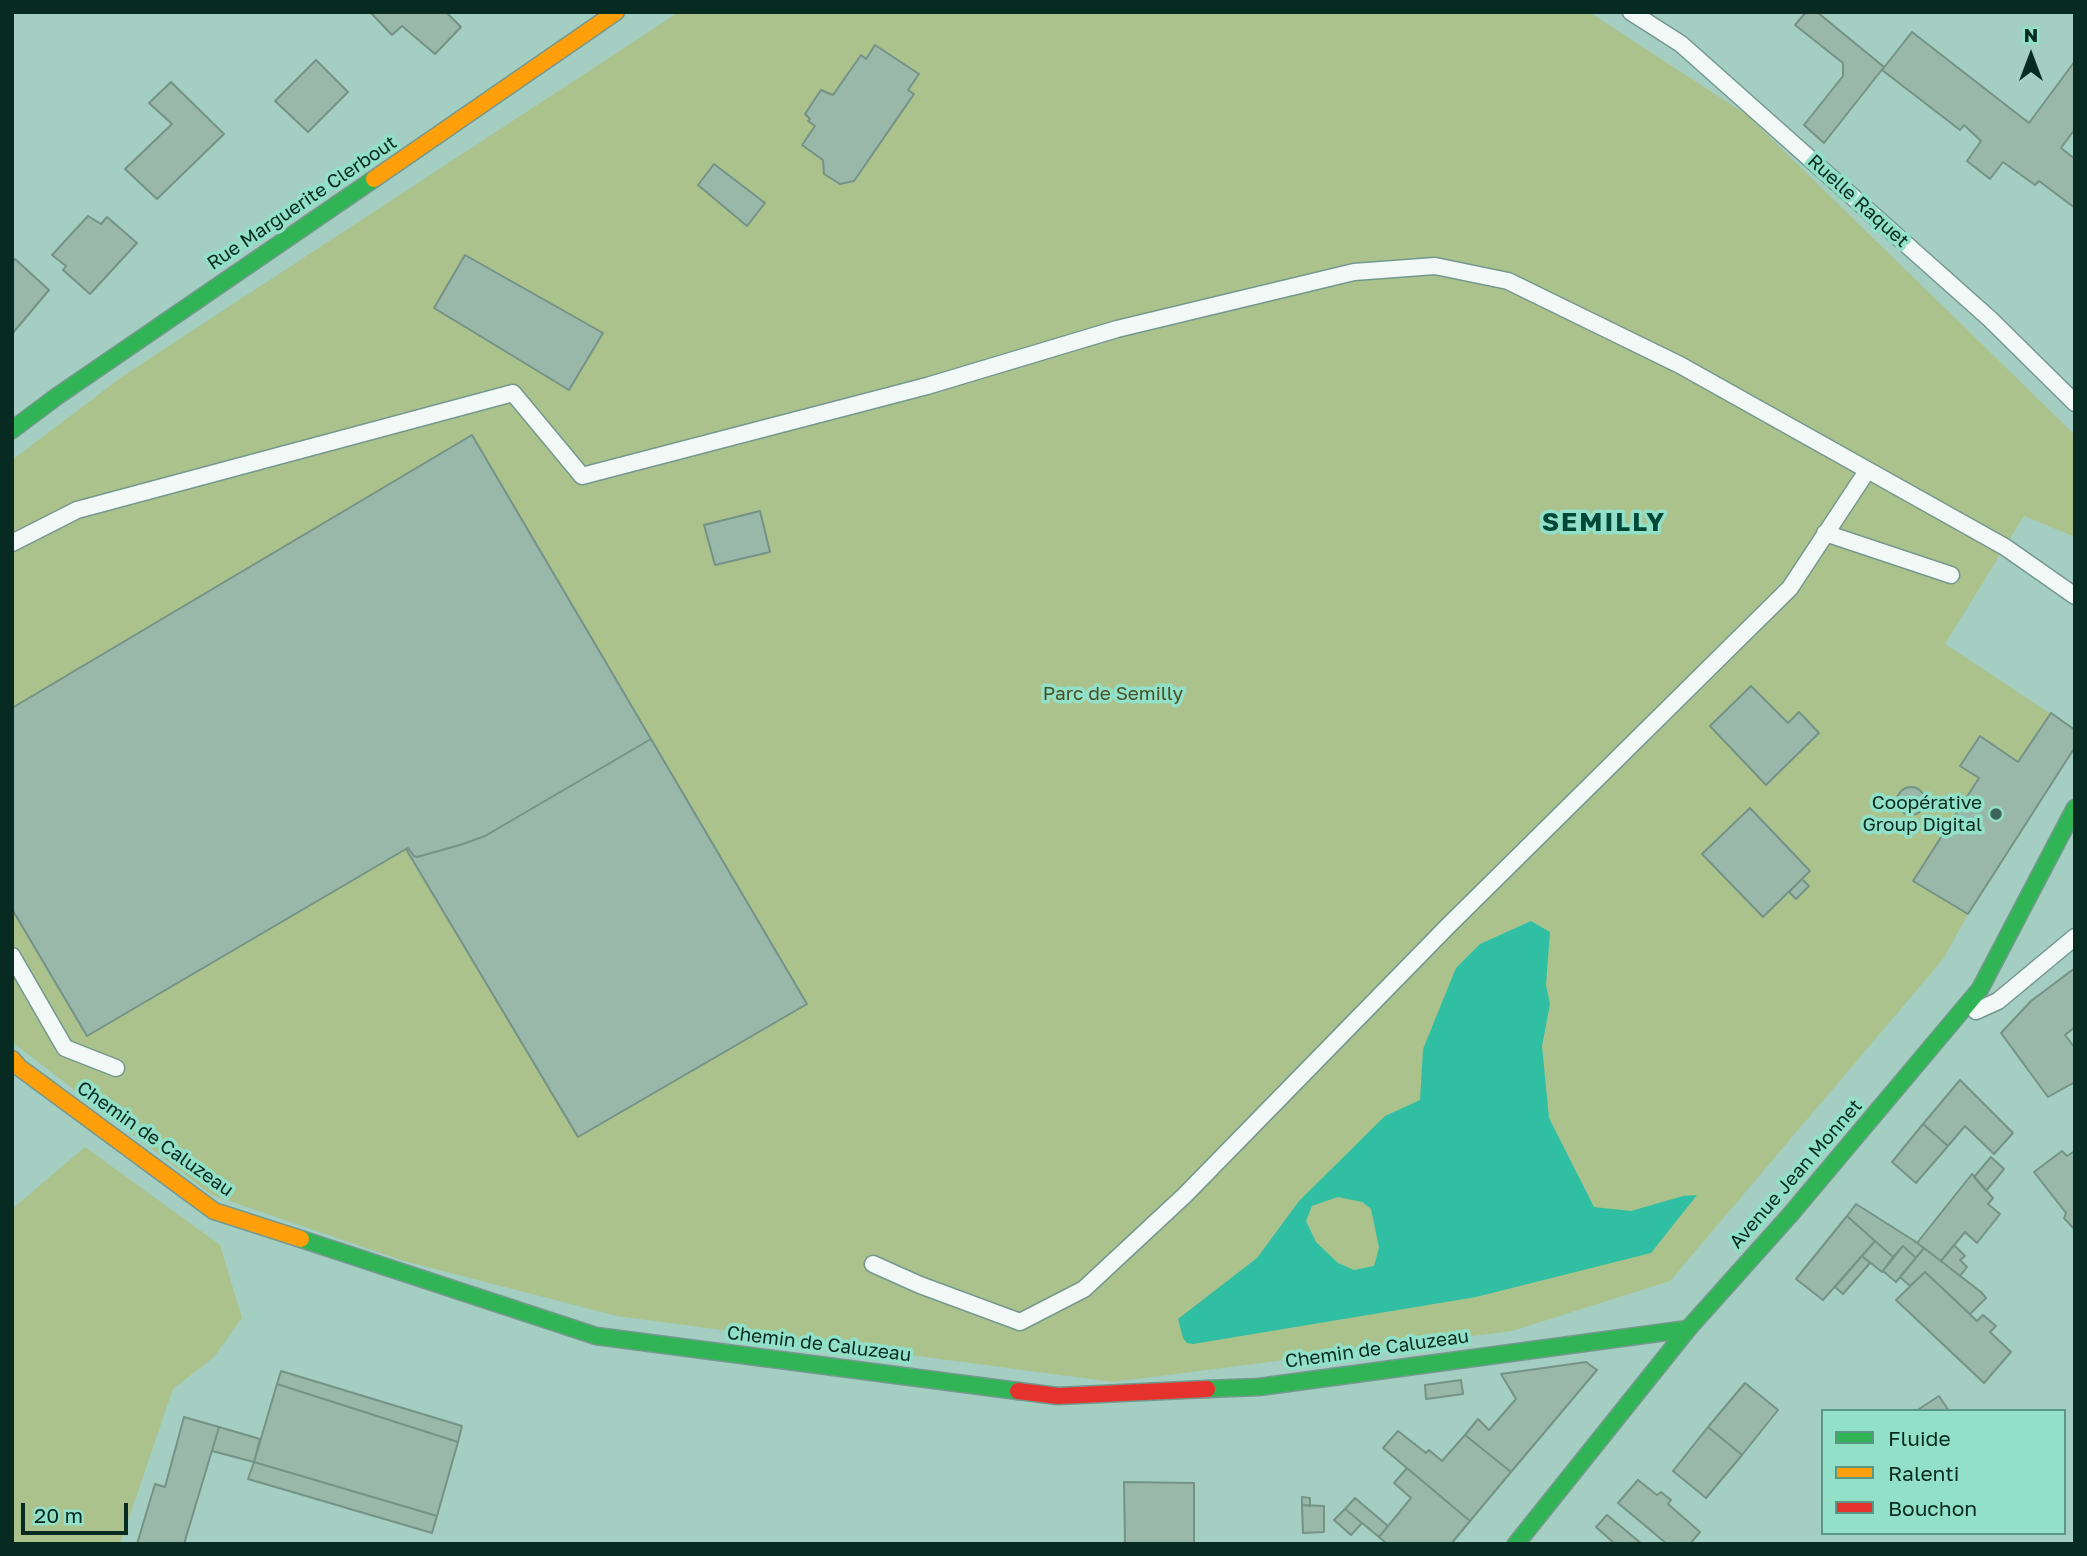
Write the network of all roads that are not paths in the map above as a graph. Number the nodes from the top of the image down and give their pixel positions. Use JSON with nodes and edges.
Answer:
{"nodes":[{"id":1,"x":616,"y":12,"type":"edge"},
{"id":2,"x":1631,"y":12,"type":"edge"},
{"id":3,"x":2075,"y":403,"type":"edge"},
{"id":4,"x":12,"y":430,"type":"edge"},
{"id":5,"x":1867,"y":471,"type":"junction"},
{"id":6,"x":1825,"y":533,"type":"junction"},
{"id":7,"x":12,"y":543,"type":"edge"},
{"id":8,"x":1951,"y":575,"type":"dead end"},
{"id":9,"x":2075,"y":596,"type":"edge"},
{"id":10,"x":2075,"y":808,"type":"edge"},
{"id":11,"x":2075,"y":937,"type":"edge"},
{"id":12,"x":12,"y":956,"type":"edge"},
{"id":13,"x":1952,"y":1021,"type":"junction"},
{"id":14,"x":12,"y":1059,"type":"edge"},
{"id":15,"x":116,"y":1068,"type":"dead end"},
{"id":16,"x":873,"y":1264,"type":"dead end"},
{"id":17,"x":1688,"y":1329,"type":"junction"},
{"id":18,"x":1516,"y":1544,"type":"edge"}],
"edges":[{"from":1,"to":4,"type":"street","name":"Rue Marguerite Clerbout"},
{"from":2,"to":3,"type":"lane","name":"Ruelle Raquet"},
{"from":5,"to":6,"type":"lane"},
{"from":5,"to":7,"type":"lane"},
{"from":5,"to":9,"type":"lane"},
{"from":6,"to":8,"type":"lane"},
{"from":6,"to":16,"type":"lane"},
{"from":10,"to":13,"type":"street","name":"Avenue Jean Monnet"},
{"from":11,"to":13,"type":"lane"},
{"from":12,"to":15,"type":"lane"},
{"from":13,"to":17,"type":"street","name":"Avenue Jean Monnet"},
{"from":14,"to":17,"type":"street","name":"Chemin de Caluzeau"},
{"from":17,"to":18,"type":"street","name":"Avenue Jean Monnet"}]}
